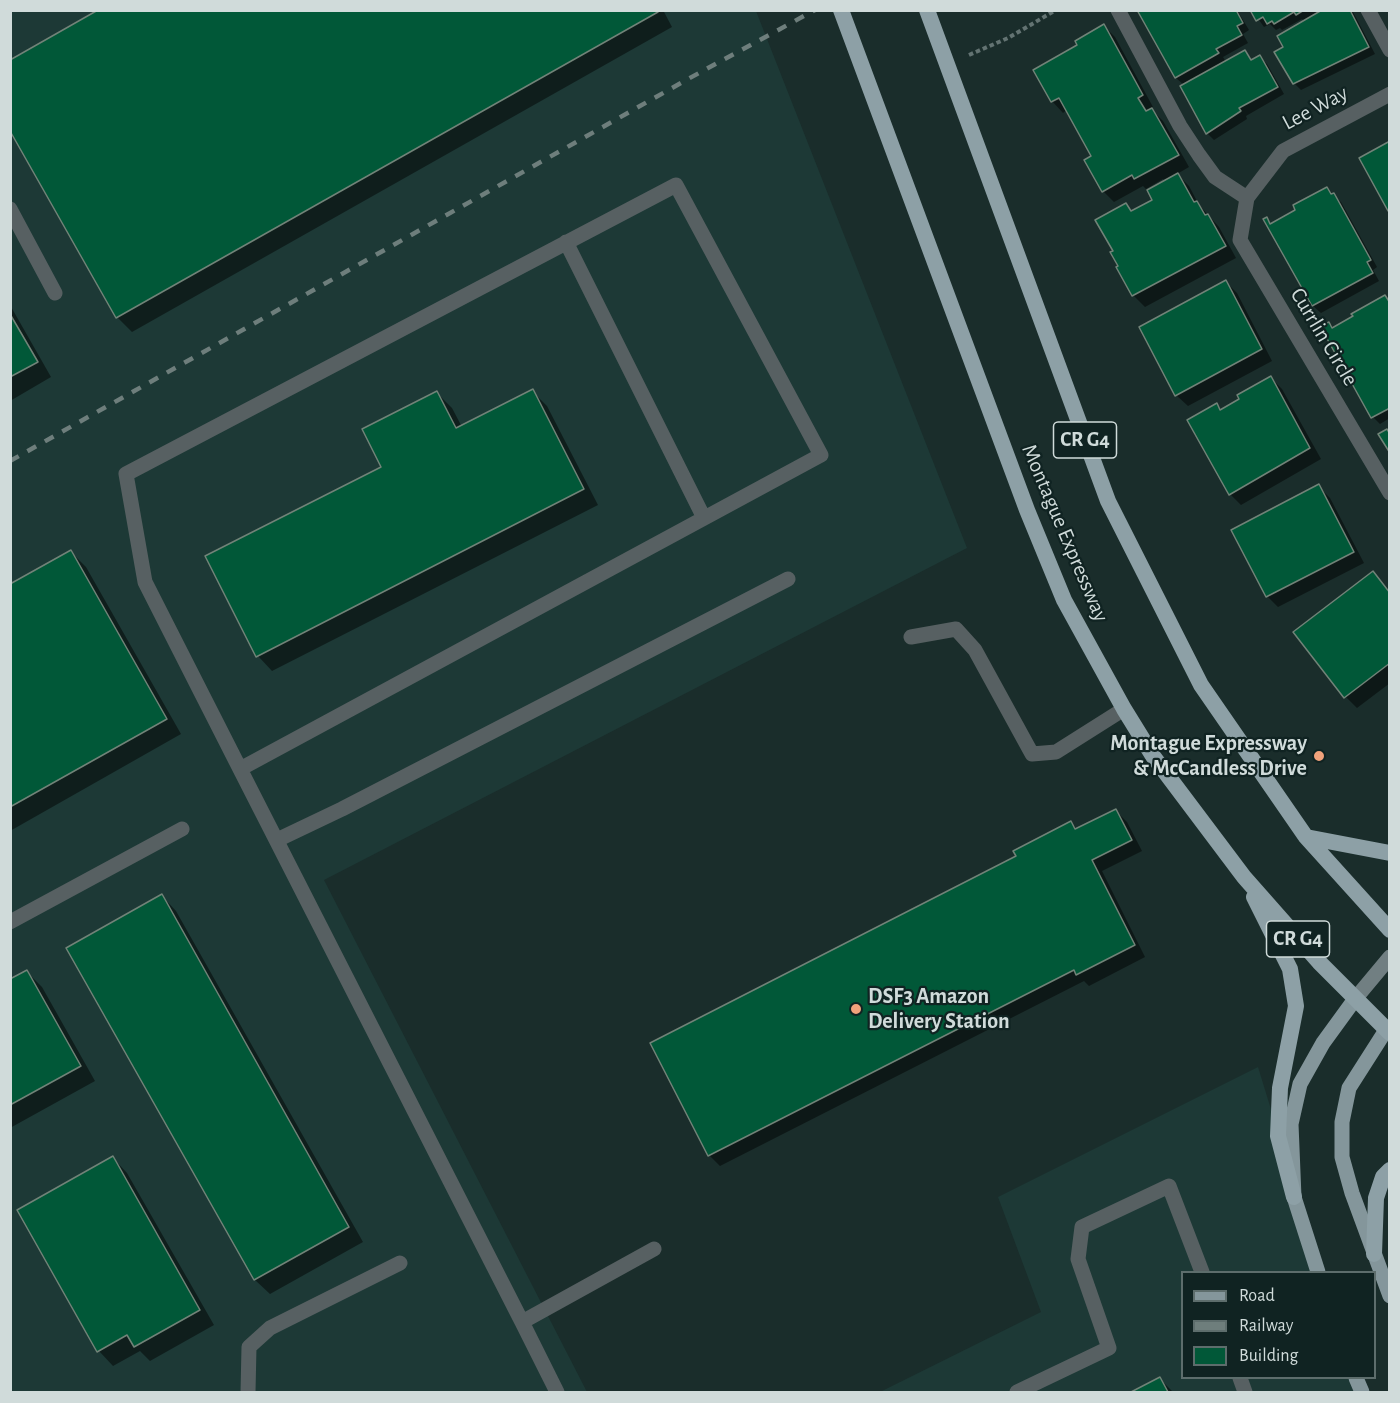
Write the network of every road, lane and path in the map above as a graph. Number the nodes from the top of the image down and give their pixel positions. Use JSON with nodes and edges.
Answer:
{"nodes":[{"id":1,"x":841,"y":10,"type":"edge"},
{"id":2,"x":927,"y":10,"type":"edge"},
{"id":3,"x":1056,"y":10,"type":"edge"},
{"id":4,"x":1118,"y":10,"type":"edge"},
{"id":5,"x":1368,"y":10,"type":"edge"},
{"id":6,"x":1389,"y":50,"type":"edge"},
{"id":7,"x":947,"y":64,"type":"junction"},
{"id":8,"x":1389,"y":94,"type":"edge"},
{"id":9,"x":1246,"y":198,"type":"junction"},
{"id":10,"x":10,"y":209,"type":"edge"},
{"id":11,"x":566,"y":242,"type":"junction"},
{"id":12,"x":55,"y":293,"type":"dead end"},
{"id":13,"x":1389,"y":493,"type":"edge"},
{"id":14,"x":704,"y":518,"type":"junction"},
{"id":15,"x":789,"y":579,"type":"dead end"},
{"id":16,"x":910,"y":638,"type":"dead end"},
{"id":17,"x":1124,"y":709,"type":"junction"},
{"id":18,"x":240,"y":769,"type":"junction"},
{"id":19,"x":182,"y":829,"type":"dead end"},
{"id":20,"x":1306,"y":837,"type":"junction"},
{"id":21,"x":277,"y":840,"type":"junction"},
{"id":22,"x":1389,"y":853,"type":"edge"},
{"id":23,"x":1244,"y":877,"type":"junction"},
{"id":24,"x":10,"y":921,"type":"edge"},
{"id":25,"x":1389,"y":930,"type":"edge"},
{"id":26,"x":1389,"y":957,"type":"edge"},
{"id":27,"x":1355,"y":999,"type":"junction"},
{"id":28,"x":1388,"y":1030,"type":"edge"},
{"id":29,"x":1389,"y":1170,"type":"edge"},
{"id":30,"x":1294,"y":1197,"type":"junction"},
{"id":31,"x":654,"y":1249,"type":"dead end"},
{"id":32,"x":1374,"y":1254,"type":"junction"},
{"id":33,"x":400,"y":1263,"type":"dead end"},
{"id":34,"x":1202,"y":1271,"type":"edge"},
{"id":35,"x":1318,"y":1271,"type":"edge"},
{"id":36,"x":1389,"y":1296,"type":"edge"},
{"id":37,"x":522,"y":1322,"type":"junction"},
{"id":38,"x":248,"y":1392,"type":"edge"},
{"id":39,"x":557,"y":1392,"type":"edge"},
{"id":40,"x":1017,"y":1392,"type":"edge"}],
"edges":[{"from":1,"to":17,"type":"highway","name":"Montague Expressway","number":"CR G4"},
{"from":2,"to":7,"type":"highway","number":"CR G4"},
{"from":3,"to":7,"type":"path"},
{"from":4,"to":9,"type":"street"},
{"from":5,"to":6,"type":"street"},
{"from":7,"to":20,"type":"highway","number":"CR G4"},
{"from":8,"to":9,"type":"street","name":"Lee Way"},
{"from":9,"to":13,"type":"street","name":"Currlin Circle"},
{"from":10,"to":12,"type":"street"},
{"from":11,"to":14,"type":"street"},
{"from":11,"to":14,"type":"street"},
{"from":11,"to":18,"type":"street"},
{"from":14,"to":18,"type":"street"},
{"from":15,"to":21,"type":"street"},
{"from":16,"to":17,"type":"street"},
{"from":17,"to":23,"type":"highway","name":"Montague Expressway","number":"CR G4"},
{"from":18,"to":21,"type":"street"},
{"from":19,"to":24,"type":"street"},
{"from":20,"to":22,"type":"highway"},
{"from":20,"to":25,"type":"highway","number":"CR G4"},
{"from":21,"to":37,"type":"street"},
{"from":23,"to":27,"type":"highway","name":"Montague Expressway","number":"CR G4"},
{"from":23,"to":30,"type":"highway"},
{"from":26,"to":27,"type":"main road"},
{"from":27,"to":28,"type":"highway","name":"Montague Expressway","number":"CR G4"},
{"from":27,"to":30,"type":"main road"},
{"from":28,"to":32,"type":"main road"},
{"from":29,"to":32,"type":"highway"},
{"from":30,"to":35,"type":"main road"},
{"from":31,"to":37,"type":"street"},
{"from":32,"to":36,"type":"main road"},
{"from":33,"to":38,"type":"street"},
{"from":34,"to":40,"type":"street"},
{"from":37,"to":39,"type":"street"}]}
